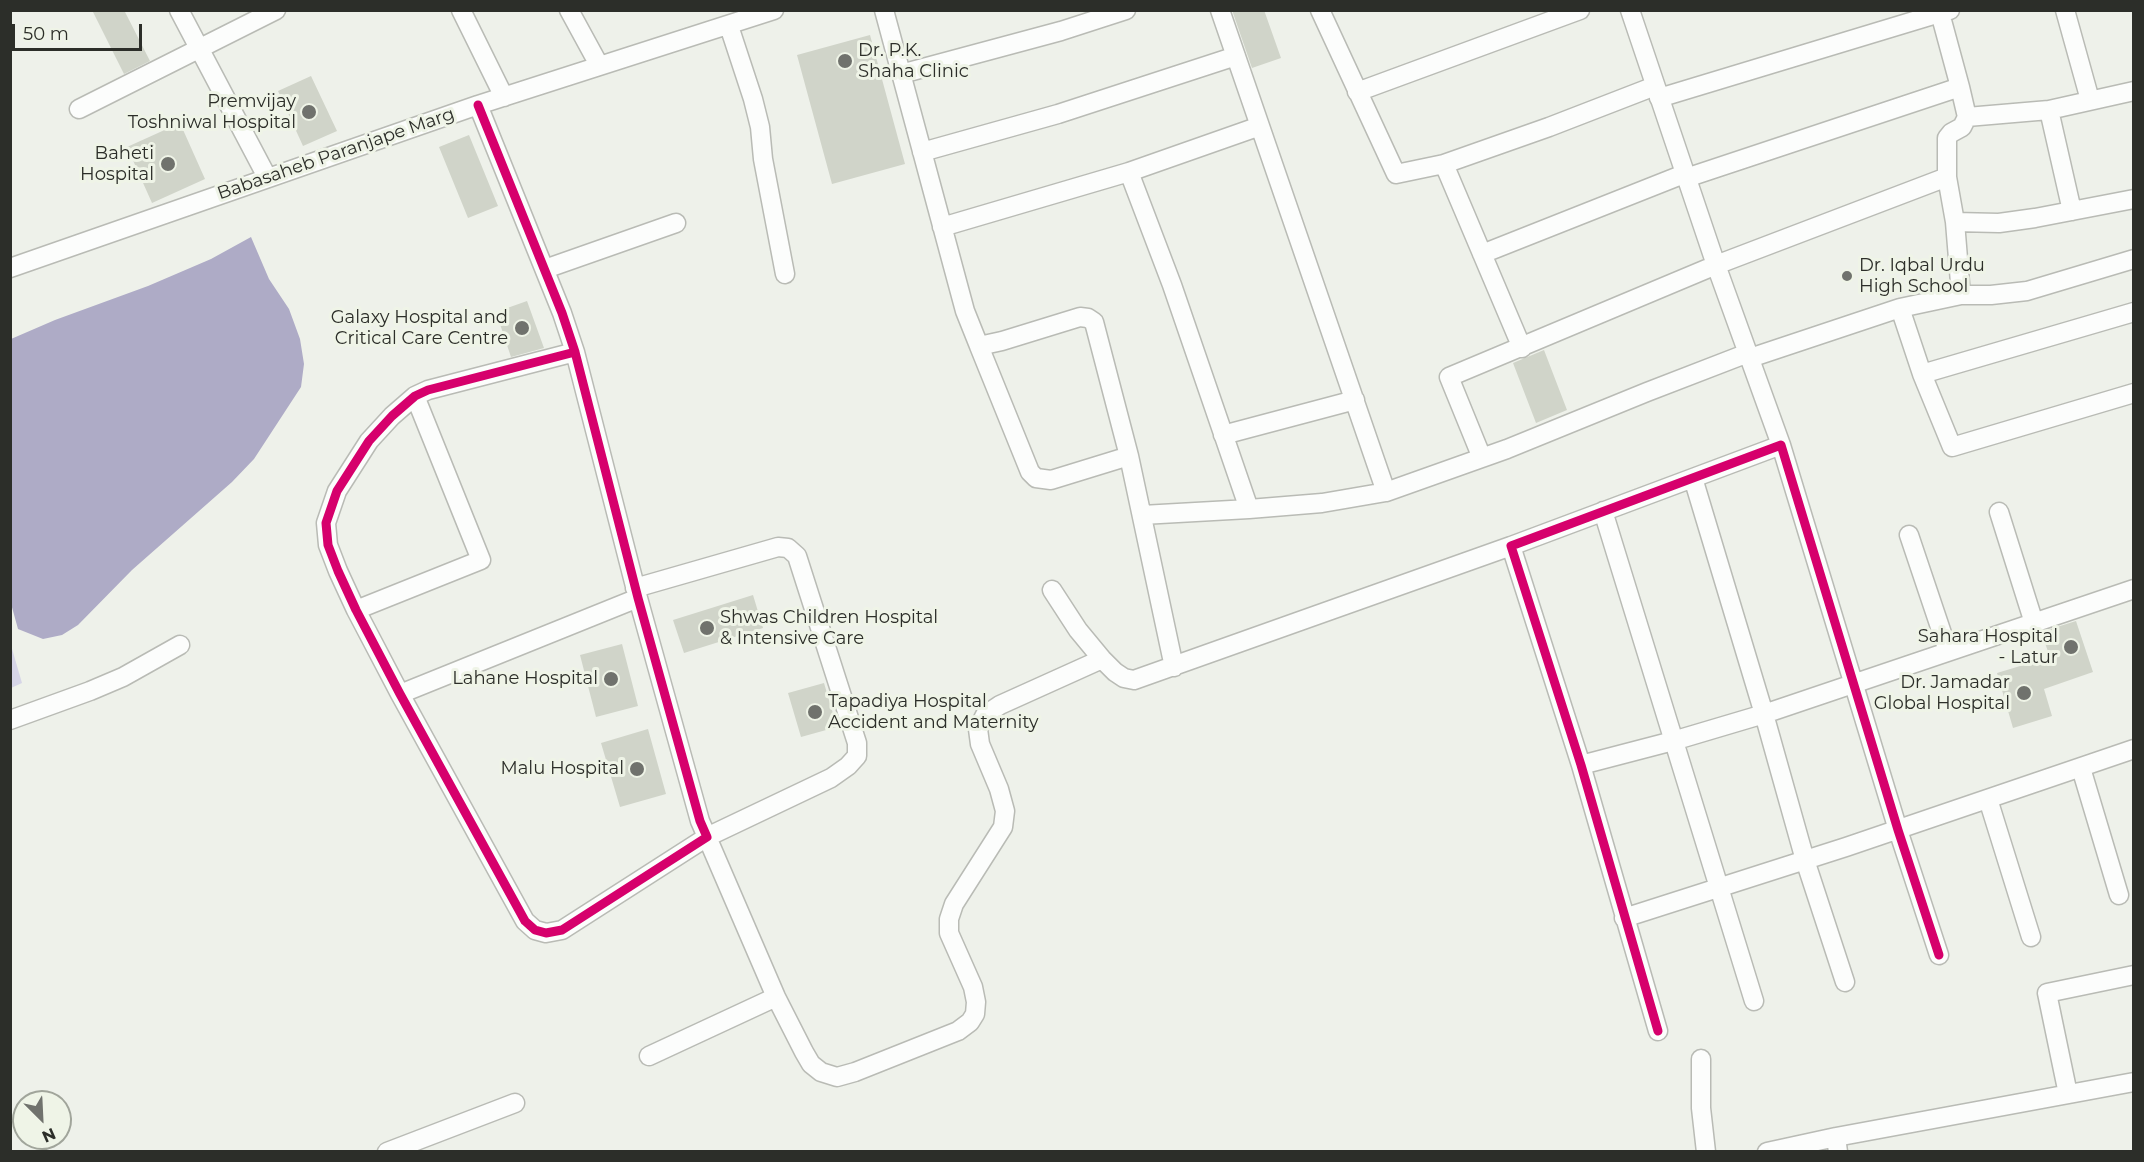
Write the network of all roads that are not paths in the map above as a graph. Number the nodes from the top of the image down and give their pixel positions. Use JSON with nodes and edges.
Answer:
{"nodes":[{"id":1,"x":179,"y":10,"type":"edge"},
{"id":2,"x":276,"y":10,"type":"edge"},
{"id":3,"x":461,"y":10,"type":"edge"},
{"id":4,"x":569,"y":10,"type":"edge"},
{"id":5,"x":884,"y":10,"type":"edge"},
{"id":6,"x":1126,"y":10,"type":"edge"},
{"id":7,"x":1220,"y":10,"type":"edge"},
{"id":8,"x":1320,"y":10,"type":"edge"},
{"id":9,"x":1580,"y":10,"type":"edge"},
{"id":10,"x":1632,"y":11,"type":"edge"},
{"id":11,"x":1943,"y":11,"type":"edge"},
{"id":12,"x":2066,"y":11,"type":"edge"},
{"id":13,"x":770,"y":12,"type":"edge"},
{"id":14,"x":729,"y":26,"type":"junction"},
{"id":15,"x":200,"y":48,"type":"junction"},
{"id":16,"x":1236,"y":56,"type":"junction"},
{"id":17,"x":599,"y":65,"type":"junction"},
{"id":18,"x":901,"y":74,"type":"junction"},
{"id":19,"x":1960,"y":87,"type":"junction"},
{"id":20,"x":2133,"y":91,"type":"edge"},
{"id":21,"x":1357,"y":92,"type":"junction"},
{"id":22,"x":1657,"y":92,"type":"junction"},
{"id":23,"x":504,"y":97,"type":"junction"},
{"id":24,"x":2090,"y":100,"type":"junction"},
{"id":25,"x":478,"y":105,"type":"junction"},
{"id":26,"x":79,"y":109,"type":"dead end"},
{"id":27,"x":2049,"y":110,"type":"junction"},
{"id":28,"x":1967,"y":117,"type":"junction"},
{"id":29,"x":1260,"y":126,"type":"junction"},
{"id":30,"x":922,"y":152,"type":"junction"},
{"id":31,"x":1444,"y":164,"type":"junction"},
{"id":32,"x":1129,"y":172,"type":"junction"},
{"id":33,"x":1685,"y":176,"type":"junction"},
{"id":34,"x":267,"y":177,"type":"junction"},
{"id":35,"x":1947,"y":177,"type":"junction"},
{"id":36,"x":2133,"y":199,"type":"edge"},
{"id":37,"x":2072,"y":211,"type":"junction"},
{"id":38,"x":1955,"y":222,"type":"junction"},
{"id":39,"x":676,"y":223,"type":"dead end"},
{"id":40,"x":942,"y":228,"type":"junction"},
{"id":41,"x":1482,"y":254,"type":"junction"},
{"id":42,"x":2133,"y":259,"type":"edge"},
{"id":43,"x":1716,"y":265,"type":"junction"},
{"id":44,"x":10,"y":268,"type":"edge"},
{"id":45,"x":545,"y":269,"type":"junction"},
{"id":46,"x":785,"y":274,"type":"dead end"},
{"id":47,"x":1961,"y":295,"type":"junction"},
{"id":48,"x":1900,"y":308,"type":"junction"},
{"id":49,"x":2133,"y":312,"type":"edge"},
{"id":50,"x":979,"y":346,"type":"junction"},
{"id":51,"x":1522,"y":348,"type":"junction"},
{"id":52,"x":575,"y":351,"type":"junction"},
{"id":53,"x":1749,"y":356,"type":"junction"},
{"id":54,"x":1922,"y":374,"type":"junction"},
{"id":55,"x":2133,"y":393,"type":"edge"},
{"id":56,"x":415,"y":396,"type":"junction"},
{"id":57,"x":1355,"y":400,"type":"junction"},
{"id":58,"x":1223,"y":435,"type":"junction"},
{"id":59,"x":1781,"y":445,"type":"junction"},
{"id":60,"x":1129,"y":456,"type":"junction"},
{"id":61,"x":1482,"y":459,"type":"junction"},
{"id":62,"x":1693,"y":478,"type":"junction"},
{"id":63,"x":1386,"y":492,"type":"junction"},
{"id":64,"x":1249,"y":509,"type":"junction"},
{"id":65,"x":1603,"y":512,"type":"junction"},
{"id":66,"x":1999,"y":512,"type":"dead end"},
{"id":67,"x":1142,"y":515,"type":"junction"},
{"id":68,"x":1909,"y":535,"type":"dead end"},
{"id":69,"x":1511,"y":546,"type":"junction"},
{"id":70,"x":2133,"y":589,"type":"edge"},
{"id":71,"x":1052,"y":590,"type":"dead end"},
{"id":72,"x":636,"y":593,"type":"junction"},
{"id":73,"x":356,"y":610,"type":"junction"},
{"id":74,"x":2034,"y":623,"type":"junction"},
{"id":75,"x":180,"y":645,"type":"dead end"},
{"id":76,"x":1948,"y":651,"type":"junction"},
{"id":77,"x":1102,"y":659,"type":"junction"},
{"id":78,"x":1174,"y":667,"type":"junction"},
{"id":79,"x":1852,"y":683,"type":"junction"},
{"id":80,"x":400,"y":694,"type":"junction"},
{"id":81,"x":1764,"y":714,"type":"junction"},
{"id":82,"x":10,"y":720,"type":"edge"},
{"id":83,"x":1673,"y":741,"type":"junction"},
{"id":84,"x":2133,"y":749,"type":"edge"},
{"id":85,"x":1581,"y":765,"type":"junction"},
{"id":86,"x":2081,"y":768,"type":"junction"},
{"id":87,"x":1988,"y":799,"type":"junction"},
{"id":88,"x":1898,"y":830,"type":"junction"},
{"id":89,"x":707,"y":837,"type":"junction"},
{"id":90,"x":1805,"y":860,"type":"junction"},
{"id":91,"x":1718,"y":887,"type":"junction"},
{"id":92,"x":2119,"y":894,"type":"dead end"},
{"id":93,"x":1624,"y":918,"type":"junction"},
{"id":94,"x":2031,"y":937,"type":"dead end"},
{"id":95,"x":1939,"y":955,"type":"dead end"},
{"id":96,"x":2133,"y":975,"type":"edge"},
{"id":97,"x":1845,"y":982,"type":"dead end"},
{"id":98,"x":776,"y":997,"type":"junction"},
{"id":99,"x":1754,"y":1001,"type":"dead end"},
{"id":100,"x":1658,"y":1031,"type":"dead end"},
{"id":101,"x":649,"y":1056,"type":"dead end"},
{"id":102,"x":1701,"y":1059,"type":"dead end"},
{"id":103,"x":2133,"y":1082,"type":"edge"},
{"id":104,"x":2068,"y":1094,"type":"junction"},
{"id":105,"x":515,"y":1103,"type":"dead end"},
{"id":106,"x":1837,"y":1144,"type":"edge"},
{"id":107,"x":387,"y":1152,"type":"edge"},
{"id":108,"x":1706,"y":1152,"type":"edge"},
{"id":109,"x":1767,"y":1152,"type":"edge"}],
"edges":[{"from":1,"to":15,"type":"street"},
{"from":2,"to":15,"type":"street"},
{"from":3,"to":23,"type":"street"},
{"from":4,"to":17,"type":"street"},
{"from":5,"to":18,"type":"street"},
{"from":6,"to":18,"type":"street"},
{"from":7,"to":16,"type":"street"},
{"from":8,"to":21,"type":"street"},
{"from":9,"to":21,"type":"street"},
{"from":10,"to":22,"type":"street"},
{"from":11,"to":19,"type":"street"},
{"from":11,"to":22,"type":"street"},
{"from":12,"to":24,"type":"street"},
{"from":13,"to":14,"type":"street","name":"Babasaheb Paranjape Marg"},
{"from":14,"to":17,"type":"street","name":"Babasaheb Paranjape Marg"},
{"from":14,"to":46,"type":"street"},
{"from":15,"to":26,"type":"street"},
{"from":15,"to":34,"type":"street"},
{"from":16,"to":29,"type":"street"},
{"from":16,"to":30,"type":"street"},
{"from":17,"to":23,"type":"street","name":"Babasaheb Paranjape Marg"},
{"from":18,"to":30,"type":"street"},
{"from":19,"to":28,"type":"street"},
{"from":19,"to":33,"type":"street"},
{"from":20,"to":24,"type":"street"},
{"from":21,"to":31,"type":"street"},
{"from":22,"to":31,"type":"street"},
{"from":22,"to":33,"type":"street"},
{"from":23,"to":25,"type":"street","name":"Babasaheb Paranjape Marg"},
{"from":24,"to":27,"type":"street"},
{"from":25,"to":34,"type":"street","name":"Babasaheb Paranjape Marg"},
{"from":25,"to":45,"type":"street"},
{"from":27,"to":28,"type":"street"},
{"from":27,"to":37,"type":"street"},
{"from":28,"to":35,"type":"street"},
{"from":29,"to":32,"type":"street"},
{"from":29,"to":57,"type":"street"},
{"from":30,"to":40,"type":"street"},
{"from":31,"to":41,"type":"street"},
{"from":32,"to":40,"type":"street"},
{"from":32,"to":58,"type":"street"},
{"from":33,"to":41,"type":"street"},
{"from":33,"to":43,"type":"street"},
{"from":34,"to":44,"type":"street","name":"Babasaheb Paranjape Marg"},
{"from":35,"to":38,"type":"street"},
{"from":35,"to":43,"type":"street"},
{"from":36,"to":37,"type":"street"},
{"from":37,"to":38,"type":"street"},
{"from":38,"to":47,"type":"street"},
{"from":39,"to":45,"type":"street"},
{"from":40,"to":50,"type":"street"},
{"from":41,"to":51,"type":"street"},
{"from":42,"to":47,"type":"street"},
{"from":43,"to":51,"type":"street"},
{"from":43,"to":53,"type":"street"},
{"from":45,"to":52,"type":"street"},
{"from":47,"to":48,"type":"street"},
{"from":48,"to":53,"type":"street"},
{"from":48,"to":54,"type":"street"},
{"from":49,"to":54,"type":"street"},
{"from":50,"to":60,"type":"street"},
{"from":50,"to":60,"type":"street"},
{"from":51,"to":61,"type":"street"},
{"from":52,"to":56,"type":"street"},
{"from":52,"to":72,"type":"street"},
{"from":53,"to":59,"type":"street"},
{"from":53,"to":61,"type":"street"},
{"from":54,"to":55,"type":"street"},
{"from":56,"to":73,"type":"street"},
{"from":56,"to":73,"type":"street"},
{"from":57,"to":58,"type":"street"},
{"from":57,"to":63,"type":"street"},
{"from":58,"to":64,"type":"street"},
{"from":59,"to":62,"type":"street"},
{"from":59,"to":79,"type":"street"},
{"from":60,"to":67,"type":"street"},
{"from":61,"to":63,"type":"street"},
{"from":62,"to":65,"type":"street"},
{"from":62,"to":81,"type":"street"},
{"from":63,"to":64,"type":"street"},
{"from":64,"to":67,"type":"street"},
{"from":65,"to":69,"type":"street"},
{"from":65,"to":83,"type":"street"},
{"from":66,"to":74,"type":"street"},
{"from":67,"to":78,"type":"street"},
{"from":68,"to":76,"type":"street"},
{"from":69,"to":78,"type":"street"},
{"from":69,"to":85,"type":"street"},
{"from":70,"to":74,"type":"street"},
{"from":71,"to":77,"type":"street"},
{"from":72,"to":80,"type":"street"},
{"from":72,"to":89,"type":"street"},
{"from":72,"to":89,"type":"street"},
{"from":73,"to":80,"type":"street"},
{"from":74,"to":76,"type":"street"},
{"from":75,"to":82,"type":"street"},
{"from":76,"to":79,"type":"street"},
{"from":77,"to":78,"type":"street"},
{"from":77,"to":98,"type":"street"},
{"from":79,"to":81,"type":"street"},
{"from":79,"to":88,"type":"street"},
{"from":80,"to":89,"type":"street"},
{"from":81,"to":83,"type":"street"},
{"from":81,"to":90,"type":"street"},
{"from":83,"to":85,"type":"street"},
{"from":83,"to":91,"type":"street"},
{"from":84,"to":86,"type":"street"},
{"from":85,"to":93,"type":"street"},
{"from":86,"to":87,"type":"street"},
{"from":86,"to":92,"type":"street"},
{"from":87,"to":88,"type":"street"},
{"from":87,"to":94,"type":"street"},
{"from":88,"to":90,"type":"street"},
{"from":88,"to":95,"type":"street"},
{"from":89,"to":98,"type":"street"},
{"from":90,"to":91,"type":"street"},
{"from":90,"to":97,"type":"street"},
{"from":91,"to":93,"type":"street"},
{"from":91,"to":99,"type":"street"},
{"from":93,"to":100,"type":"street"},
{"from":96,"to":104,"type":"street"},
{"from":98,"to":101,"type":"street"},
{"from":102,"to":108,"type":"street"},
{"from":103,"to":104,"type":"street"},
{"from":104,"to":106,"type":"street"},
{"from":105,"to":107,"type":"street"},
{"from":106,"to":109,"type":"street"}]}
